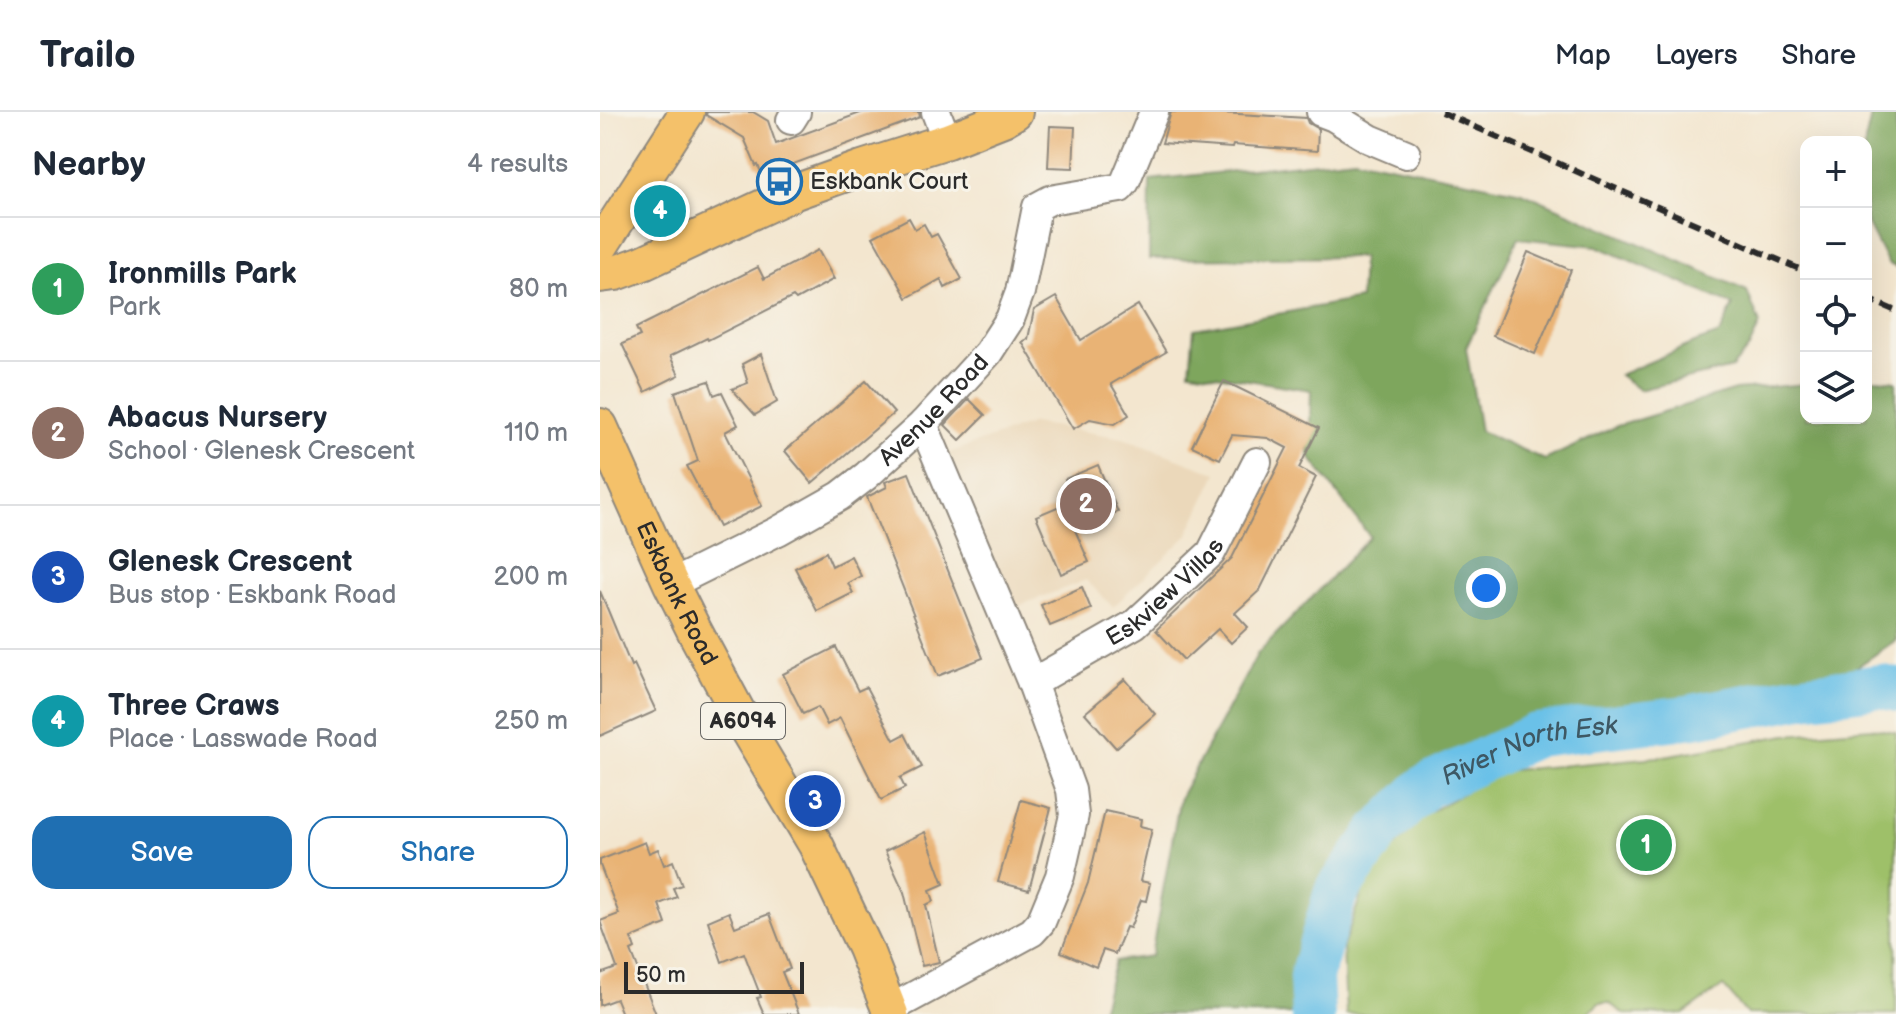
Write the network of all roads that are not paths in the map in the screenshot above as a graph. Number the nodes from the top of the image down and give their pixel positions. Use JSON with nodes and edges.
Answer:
{"nodes":[{"id":1,"x":687,"y":112,"type":"edge"},
{"id":2,"x":1015,"y":112,"type":"edge"},
{"id":3,"x":1154,"y":112,"type":"edge"},
{"id":4,"x":1321,"y":112,"type":"edge"},
{"id":5,"x":941,"y":126,"type":"edge"},
{"id":6,"x":1406,"y":154,"type":"dead end"},
{"id":7,"x":600,"y":247,"type":"edge"},
{"id":8,"x":600,"y":275,"type":"edge"},
{"id":9,"x":923,"y":424,"type":"junction"},
{"id":10,"x":600,"y":426,"type":"edge"},
{"id":11,"x":1257,"y":462,"type":"dead end"},
{"id":12,"x":671,"y":584,"type":"junction"},
{"id":13,"x":1032,"y":683,"type":"junction"},
{"id":14,"x":891,"y":1012,"type":"edge"}],
"edges":[{"from":1,"to":7,"type":"main road"},
{"from":2,"to":5,"type":"main road"},
{"from":3,"to":9,"type":"street","name":"Avenue Road"},
{"from":4,"to":6,"type":"street"},
{"from":5,"to":8,"type":"main road"},
{"from":9,"to":12,"type":"street","name":"Avenue Road"},
{"from":9,"to":13,"type":"street"},
{"from":10,"to":12,"type":"main road","name":"Eskbank Road","number":"A6094"},
{"from":11,"to":13,"type":"street","name":"Eskview Villas"},
{"from":12,"to":14,"type":"main road","name":"Eskbank Road","number":"A6094"},
{"from":13,"to":14,"type":"street"}]}
